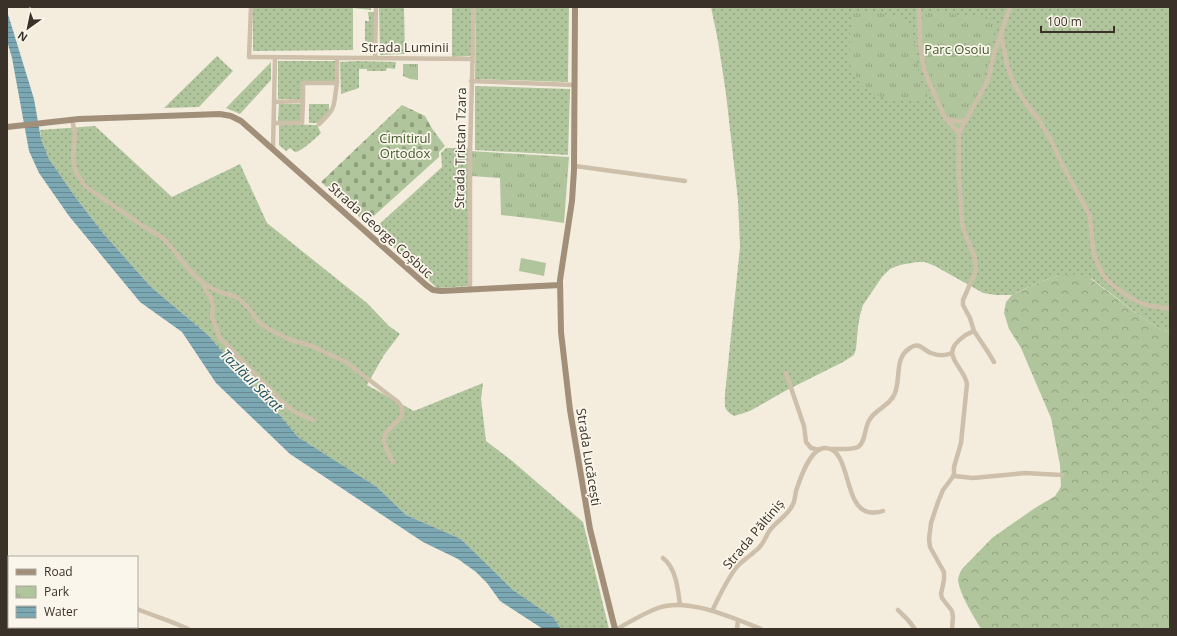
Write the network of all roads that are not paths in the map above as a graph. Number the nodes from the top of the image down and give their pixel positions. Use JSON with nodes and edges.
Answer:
{"nodes":[{"id":1,"x":251,"y":7,"type":"edge"},
{"id":2,"x":376,"y":7,"type":"edge"},
{"id":3,"x":474,"y":7,"type":"edge"},
{"id":4,"x":574,"y":7,"type":"edge"},
{"id":5,"x":919,"y":7,"type":"edge"},
{"id":6,"x":1010,"y":7,"type":"edge"},
{"id":7,"x":1001,"y":36,"type":"junction"},
{"id":8,"x":275,"y":57,"type":"junction"},
{"id":9,"x":337,"y":58,"type":"junction"},
{"id":10,"x":375,"y":58,"type":"junction"},
{"id":11,"x":472,"y":59,"type":"junction"},
{"id":12,"x":471,"y":81,"type":"junction"},
{"id":13,"x":337,"y":83,"type":"junction"},
{"id":14,"x":575,"y":85,"type":"junction"},
{"id":15,"x":303,"y":101,"type":"junction"},
{"id":16,"x":274,"y":102,"type":"junction"},
{"id":17,"x":945,"y":118,"type":"junction"},
{"id":18,"x":72,"y":120,"type":"junction"},
{"id":19,"x":965,"y":121,"type":"junction"},
{"id":20,"x":274,"y":122,"type":"junction"},
{"id":21,"x":319,"y":124,"type":"dead end"},
{"id":22,"x":7,"y":127,"type":"edge"},
{"id":23,"x":959,"y":133,"type":"junction"},
{"id":24,"x":273,"y":149,"type":"junction"},
{"id":25,"x":575,"y":166,"type":"junction"},
{"id":26,"x":685,"y":181,"type":"dead end"},
{"id":27,"x":204,"y":284,"type":"junction"},
{"id":28,"x":560,"y":285,"type":"junction"},
{"id":29,"x":470,"y":289,"type":"junction"},
{"id":30,"x":1170,"y":309,"type":"edge"},
{"id":31,"x":974,"y":331,"type":"junction"},
{"id":32,"x":952,"y":353,"type":"junction"},
{"id":33,"x":994,"y":362,"type":"dead end"},
{"id":34,"x":786,"y":373,"type":"dead end"},
{"id":35,"x":313,"y":420,"type":"dead end"},
{"id":36,"x":829,"y":449,"type":"junction"},
{"id":37,"x":819,"y":450,"type":"junction"},
{"id":38,"x":393,"y":462,"type":"dead end"},
{"id":39,"x":1062,"y":475,"type":"dead end"},
{"id":40,"x":954,"y":476,"type":"junction"},
{"id":41,"x":883,"y":511,"type":"dead end"},
{"id":42,"x":663,"y":558,"type":"dead end"},
{"id":43,"x":680,"y":605,"type":"junction"},
{"id":44,"x":138,"y":609,"type":"edge"},
{"id":45,"x":898,"y":610,"type":"dead end"},
{"id":46,"x":712,"y":611,"type":"junction"},
{"id":47,"x":738,"y":620,"type":"junction"},
{"id":48,"x":188,"y":629,"type":"edge"},
{"id":49,"x":616,"y":629,"type":"edge"},
{"id":50,"x":736,"y":629,"type":"edge"},
{"id":51,"x":761,"y":629,"type":"edge"},
{"id":52,"x":915,"y":629,"type":"edge"},
{"id":53,"x":952,"y":629,"type":"edge"}],
"edges":[{"from":1,"to":8,"type":"street","name":"Strada Luminii"},
{"from":2,"to":10,"type":"street"},
{"from":3,"to":11,"type":"street","name":"Strada Tristan Tzara"},
{"from":4,"to":14,"type":"main road","name":"Strada Lucăcești"},
{"from":5,"to":17,"type":"street"},
{"from":6,"to":7,"type":"street"},
{"from":7,"to":19,"type":"street"},
{"from":7,"to":30,"type":"street"},
{"from":8,"to":9,"type":"street","name":"Strada Luminii"},
{"from":8,"to":16,"type":"street"},
{"from":9,"to":10,"type":"street","name":"Strada Luminii"},
{"from":9,"to":13,"type":"street"},
{"from":10,"to":11,"type":"street","name":"Strada Luminii"},
{"from":11,"to":12,"type":"street","name":"Strada Tristan Tzara"},
{"from":12,"to":14,"type":"street"},
{"from":12,"to":29,"type":"street","name":"Strada Tristan Tzara"},
{"from":13,"to":15,"type":"street"},
{"from":13,"to":21,"type":"street"},
{"from":14,"to":25,"type":"main road","name":"Strada Lucăcești"},
{"from":15,"to":16,"type":"street"},
{"from":15,"to":20,"type":"street"},
{"from":16,"to":20,"type":"street"},
{"from":17,"to":19,"type":"street"},
{"from":17,"to":23,"type":"street"},
{"from":18,"to":22,"type":"main road","name":"Strada George Coșbuc"},
{"from":18,"to":24,"type":"main road","name":"Strada George Coșbuc"},
{"from":18,"to":27,"type":"street"},
{"from":19,"to":23,"type":"street"},
{"from":20,"to":24,"type":"street"},
{"from":23,"to":31,"type":"street"},
{"from":24,"to":29,"type":"main road","name":"Strada George Coșbuc"},
{"from":25,"to":26,"type":"street"},
{"from":25,"to":28,"type":"main road","name":"Strada Lucăcești"},
{"from":27,"to":35,"type":"street"},
{"from":27,"to":38,"type":"street"},
{"from":28,"to":29,"type":"main road","name":"Strada George Coșbuc"},
{"from":28,"to":49,"type":"main road","name":"Strada Lucăcești"},
{"from":31,"to":32,"type":"street"},
{"from":31,"to":33,"type":"street"},
{"from":32,"to":36,"type":"street"},
{"from":32,"to":40,"type":"street"},
{"from":34,"to":37,"type":"street"},
{"from":36,"to":37,"type":"street"},
{"from":36,"to":41,"type":"street"},
{"from":37,"to":46,"type":"street","name":"Strada Păltiniș"},
{"from":39,"to":40,"type":"street"},
{"from":40,"to":53,"type":"street"},
{"from":42,"to":43,"type":"street"},
{"from":43,"to":46,"type":"street"},
{"from":43,"to":49,"type":"street"},
{"from":44,"to":48,"type":"street"},
{"from":45,"to":52,"type":"street"},
{"from":46,"to":47,"type":"street"},
{"from":47,"to":50,"type":"street"},
{"from":47,"to":51,"type":"street"}]}
